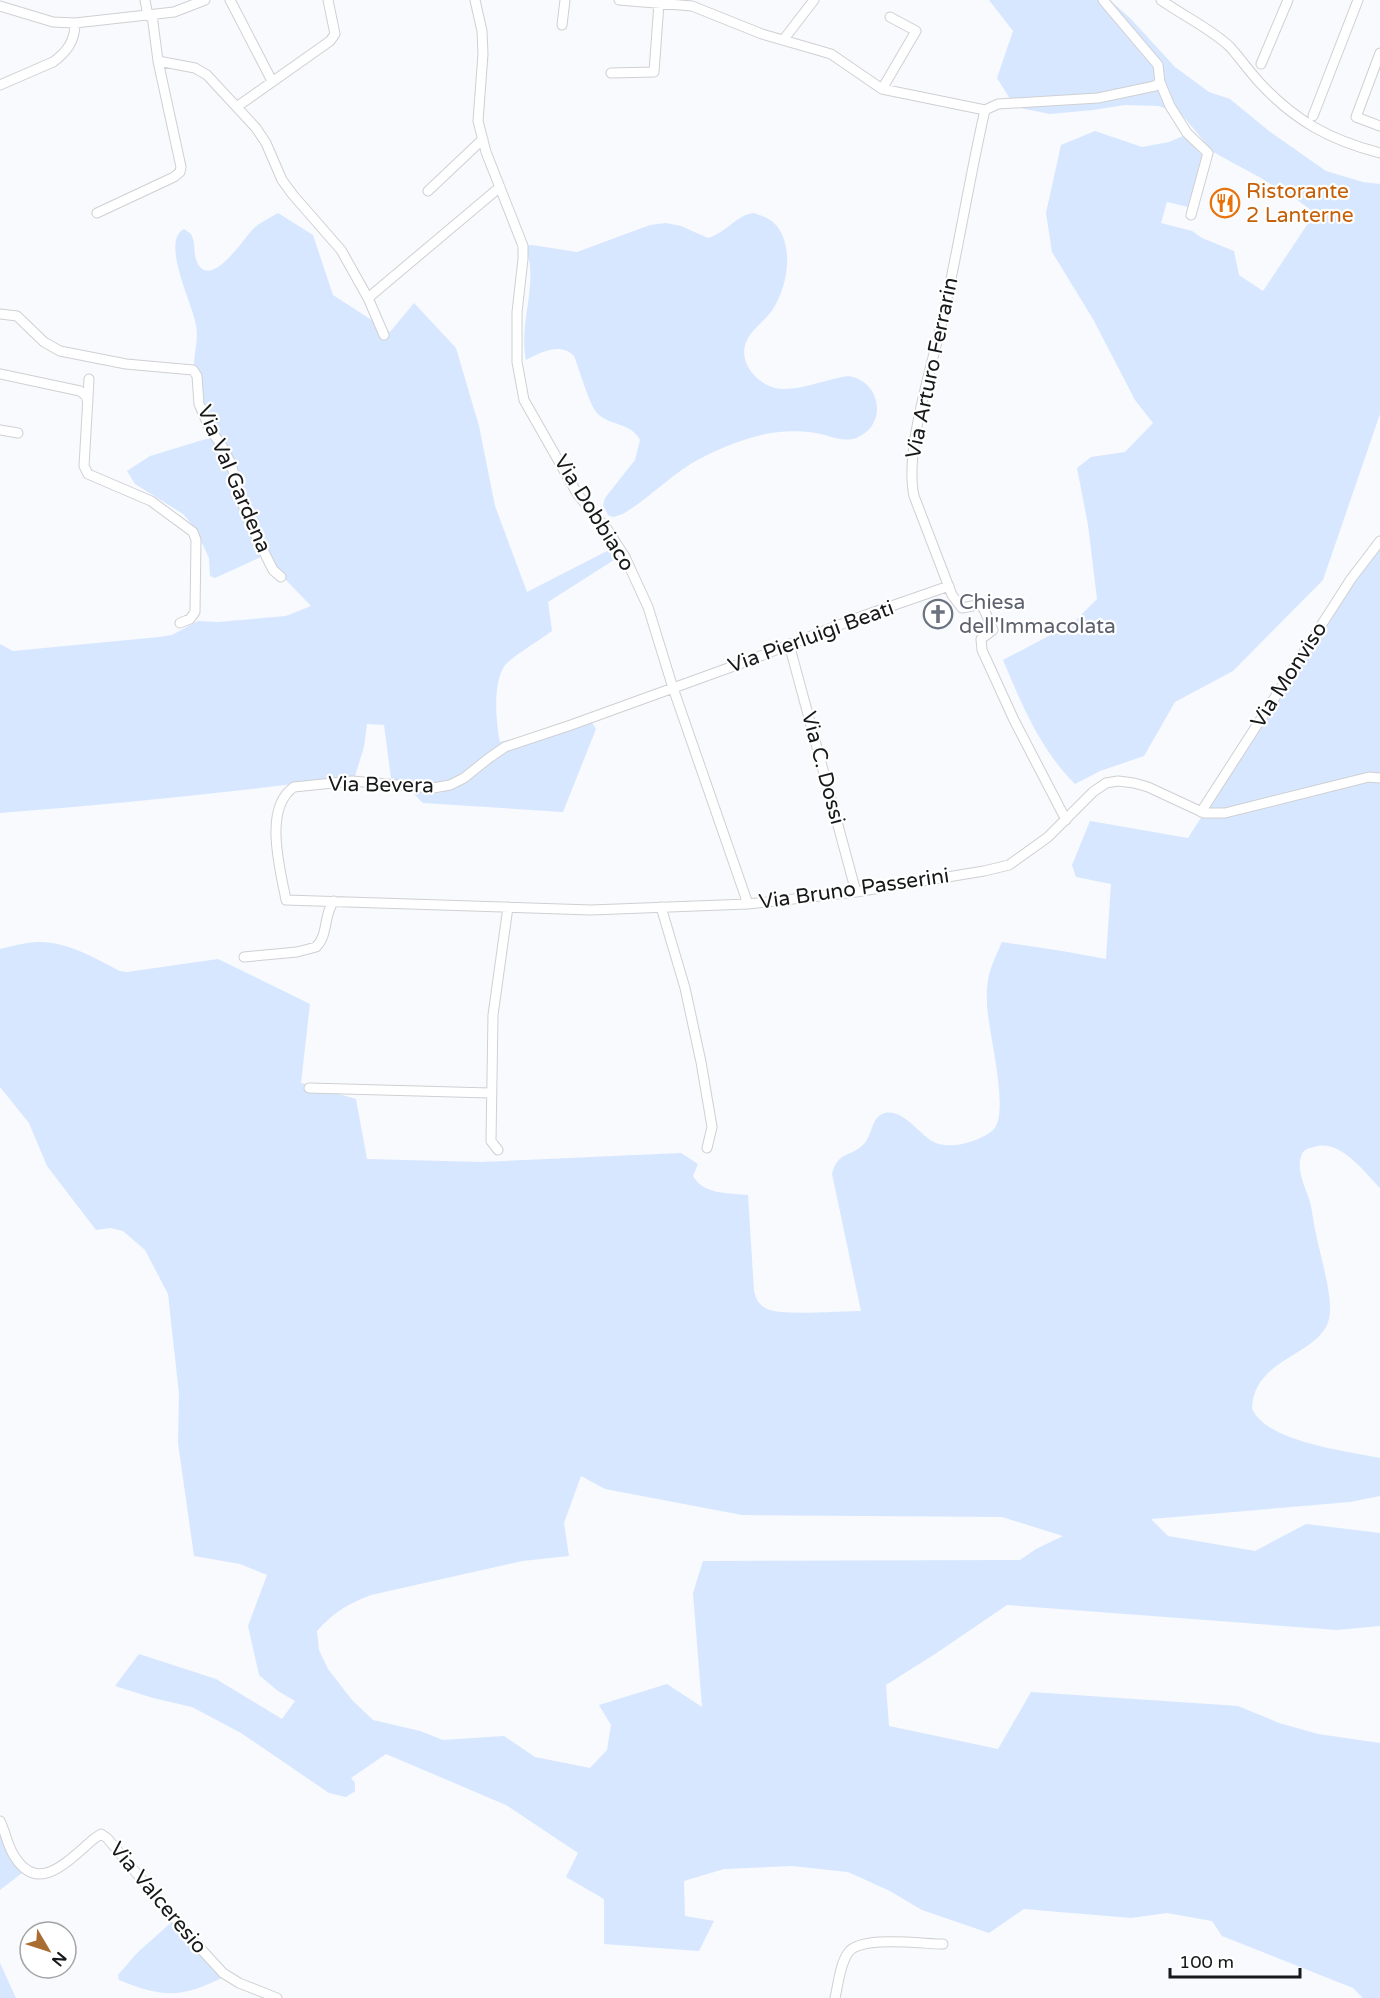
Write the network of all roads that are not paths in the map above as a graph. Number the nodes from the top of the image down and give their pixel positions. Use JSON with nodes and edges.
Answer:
{"nodes":[{"id":1,"x":145,"y":0,"type":"edge"},
{"id":2,"x":205,"y":0,"type":"edge"},
{"id":3,"x":230,"y":0,"type":"edge"},
{"id":4,"x":328,"y":0,"type":"edge"},
{"id":5,"x":475,"y":0,"type":"edge"},
{"id":6,"x":565,"y":0,"type":"edge"},
{"id":7,"x":619,"y":0,"type":"edge"},
{"id":8,"x":814,"y":0,"type":"edge"},
{"id":9,"x":1103,"y":0,"type":"edge"},
{"id":10,"x":1161,"y":0,"type":"edge"},
{"id":11,"x":1288,"y":0,"type":"edge"},
{"id":12,"x":1358,"y":0,"type":"edge"},
{"id":13,"x":659,"y":3,"type":"junction"},
{"id":14,"x":0,"y":6,"type":"edge"},
{"id":15,"x":150,"y":15,"type":"junction"},
{"id":16,"x":890,"y":17,"type":"dead end"},
{"id":17,"x":75,"y":23,"type":"junction"},
{"id":18,"x":562,"y":25,"type":"dead end"},
{"id":19,"x":784,"y":39,"type":"junction"},
{"id":20,"x":1380,"y":53,"type":"edge"},
{"id":21,"x":158,"y":61,"type":"junction"},
{"id":22,"x":1261,"y":63,"type":"dead end"},
{"id":23,"x":611,"y":73,"type":"dead end"},
{"id":24,"x":272,"y":81,"type":"junction"},
{"id":25,"x":1160,"y":82,"type":"junction"},
{"id":26,"x":0,"y":85,"type":"edge"},
{"id":27,"x":882,"y":89,"type":"junction"},
{"id":28,"x":238,"y":106,"type":"junction"},
{"id":29,"x":985,"y":110,"type":"junction"},
{"id":30,"x":1313,"y":116,"type":"dead end"},
{"id":31,"x":1380,"y":126,"type":"edge"},
{"id":32,"x":483,"y":139,"type":"junction"},
{"id":33,"x":1380,"y":153,"type":"edge"},
{"id":34,"x":500,"y":187,"type":"junction"},
{"id":35,"x":428,"y":191,"type":"dead end"},
{"id":36,"x":97,"y":213,"type":"dead end"},
{"id":37,"x":1191,"y":215,"type":"dead end"},
{"id":38,"x":368,"y":298,"type":"junction"},
{"id":39,"x":0,"y":314,"type":"edge"},
{"id":40,"x":384,"y":335,"type":"dead end"},
{"id":41,"x":0,"y":375,"type":"edge"},
{"id":42,"x":89,"y":379,"type":"dead end"},
{"id":43,"x":88,"y":404,"type":"junction"},
{"id":44,"x":0,"y":430,"type":"edge"},
{"id":45,"x":18,"y":433,"type":"dead end"},
{"id":46,"x":1380,"y":541,"type":"edge"},
{"id":47,"x":281,"y":577,"type":"dead end"},
{"id":48,"x":949,"y":586,"type":"junction"},
{"id":49,"x":180,"y":623,"type":"dead end"},
{"id":50,"x":789,"y":644,"type":"junction"},
{"id":51,"x":673,"y":688,"type":"junction"},
{"id":52,"x":1380,"y":778,"type":"edge"},
{"id":53,"x":1201,"y":812,"type":"junction"},
{"id":54,"x":1066,"y":820,"type":"junction"},
{"id":55,"x":856,"y":892,"type":"junction"},
{"id":56,"x":286,"y":900,"type":"joint"},
{"id":57,"x":334,"y":901,"type":"junction"},
{"id":58,"x":748,"y":904,"type":"junction"},
{"id":59,"x":507,"y":907,"type":"junction"},
{"id":60,"x":662,"y":907,"type":"junction"},
{"id":61,"x":244,"y":957,"type":"dead end"},
{"id":62,"x":309,"y":1088,"type":"dead end"},
{"id":63,"x":490,"y":1093,"type":"junction"},
{"id":64,"x":707,"y":1148,"type":"dead end"},
{"id":65,"x":498,"y":1150,"type":"dead end"},
{"id":66,"x":0,"y":1821,"type":"edge"},
{"id":67,"x":943,"y":1944,"type":"dead end"},
{"id":68,"x":277,"y":1998,"type":"edge"},
{"id":69,"x":835,"y":1998,"type":"edge"}],
"edges":[{"from":1,"to":15,"type":"street"},
{"from":2,"to":15,"type":"street"},
{"from":3,"to":24,"type":"street"},
{"from":4,"to":24,"type":"street"},
{"from":5,"to":32,"type":"street","name":"Via Dobbiaco"},
{"from":6,"to":18,"type":"street"},
{"from":7,"to":13,"type":"street"},
{"from":8,"to":19,"type":"street"},
{"from":9,"to":25,"type":"street"},
{"from":10,"to":33,"type":"street"},
{"from":11,"to":22,"type":"street"},
{"from":12,"to":30,"type":"street"},
{"from":13,"to":19,"type":"street"},
{"from":13,"to":23,"type":"street"},
{"from":14,"to":17,"type":"street"},
{"from":15,"to":17,"type":"street"},
{"from":15,"to":21,"type":"street"},
{"from":16,"to":27,"type":"street"},
{"from":17,"to":26,"type":"street"},
{"from":19,"to":27,"type":"street"},
{"from":20,"to":31,"type":"street"},
{"from":21,"to":28,"type":"street"},
{"from":21,"to":36,"type":"street"},
{"from":24,"to":28,"type":"street"},
{"from":25,"to":29,"type":"street"},
{"from":25,"to":37,"type":"street"},
{"from":27,"to":29,"type":"street"},
{"from":28,"to":38,"type":"street"},
{"from":29,"to":48,"type":"street","name":"Via Arturo Ferrarin"},
{"from":32,"to":34,"type":"street","name":"Via Dobbiaco"},
{"from":32,"to":35,"type":"street"},
{"from":34,"to":38,"type":"street"},
{"from":34,"to":51,"type":"street","name":"Via Dobbiaco"},
{"from":38,"to":40,"type":"street"},
{"from":39,"to":47,"type":"street","name":"Via Val Gardena"},
{"from":41,"to":43,"type":"street"},
{"from":42,"to":43,"type":"street"},
{"from":43,"to":49,"type":"street"},
{"from":44,"to":45,"type":"street"},
{"from":46,"to":53,"type":"street","name":"Via Monviso"},
{"from":48,"to":50,"type":"street","name":"Via Pierluigi Beati"},
{"from":48,"to":54,"type":"street","name":"Via Arturo Ferrarin"},
{"from":50,"to":51,"type":"street","name":"Via Pierluigi Beati"},
{"from":50,"to":55,"type":"street","name":"Via C. Dossi"},
{"from":51,"to":56,"type":"street","name":"Via Bevera"},
{"from":51,"to":58,"type":"street","name":"Via Dobbiaco"},
{"from":52,"to":53,"type":"street","name":"Via Bruno Passerini"},
{"from":53,"to":54,"type":"street","name":"Via Bruno Passerini"},
{"from":54,"to":55,"type":"street","name":"Via Bruno Passerini"},
{"from":55,"to":58,"type":"street","name":"Via Bruno Passerini"},
{"from":56,"to":57,"type":"street","name":"Via Bruno Passerini"},
{"from":57,"to":59,"type":"street","name":"Via Bruno Passerini"},
{"from":57,"to":61,"type":"street"},
{"from":58,"to":60,"type":"street","name":"Via Bruno Passerini"},
{"from":59,"to":60,"type":"street","name":"Via Bruno Passerini"},
{"from":59,"to":63,"type":"street"},
{"from":60,"to":64,"type":"street"},
{"from":62,"to":63,"type":"street"},
{"from":63,"to":65,"type":"street"},
{"from":66,"to":68,"type":"street","name":"Via Valceresio"},
{"from":67,"to":69,"type":"street"}]}
